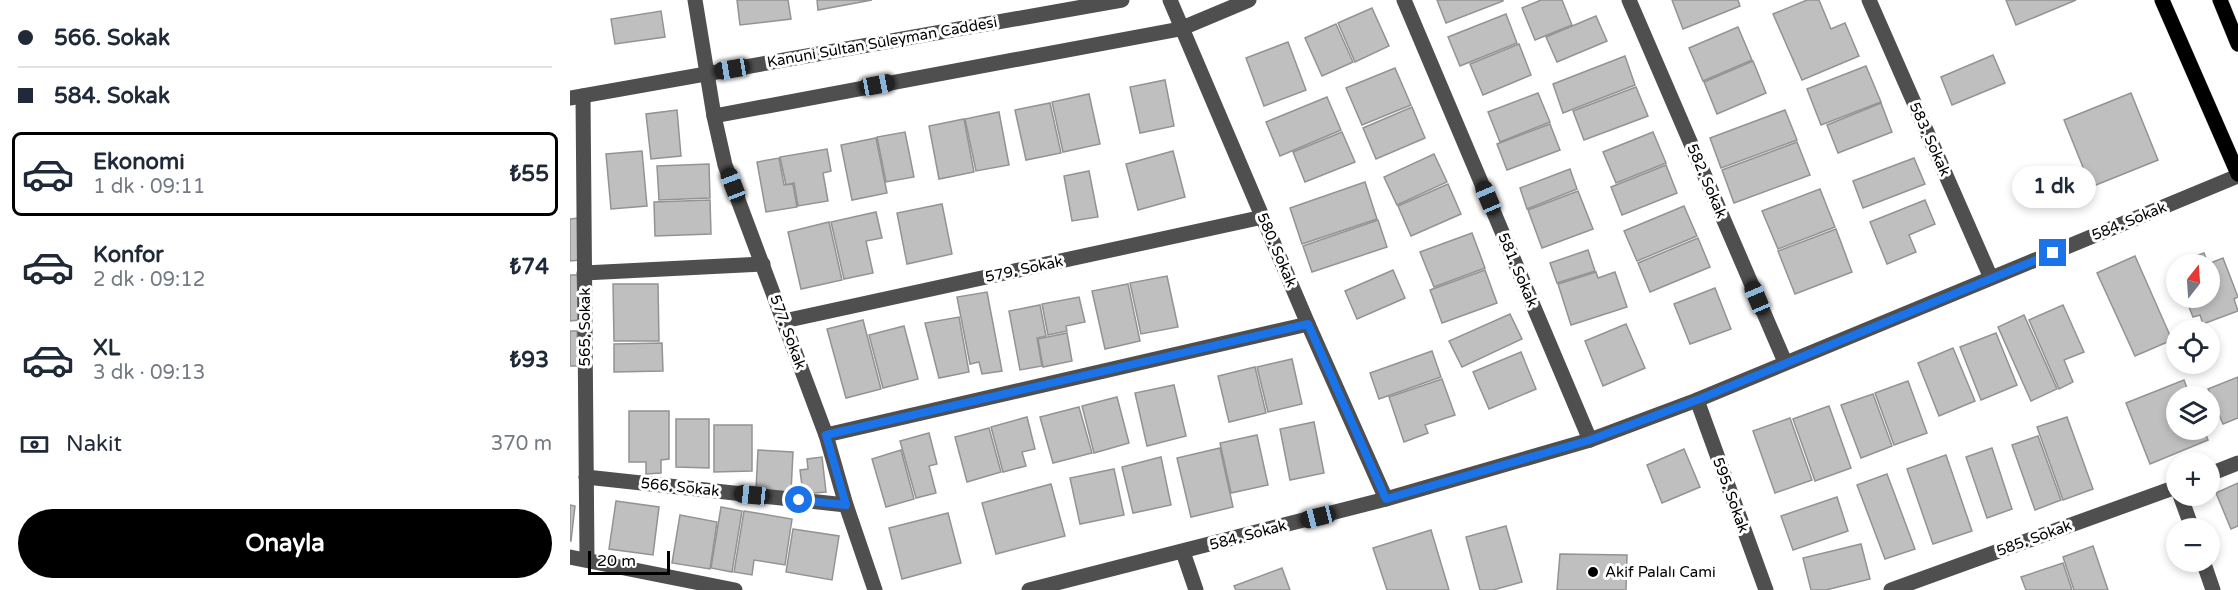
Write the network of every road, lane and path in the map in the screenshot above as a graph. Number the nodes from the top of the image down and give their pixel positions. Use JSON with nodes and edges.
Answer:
{"nodes":[{"id":1,"x":695,"y":0,"type":"edge"},
{"id":2,"x":1122,"y":0,"type":"edge"},
{"id":3,"x":1170,"y":0,"type":"edge"},
{"id":4,"x":1249,"y":0,"type":"edge"},
{"id":5,"x":1404,"y":0,"type":"edge"},
{"id":6,"x":1629,"y":0,"type":"edge"},
{"id":7,"x":1869,"y":0,"type":"edge"},
{"id":8,"x":2162,"y":0,"type":"edge"},
{"id":9,"x":2220,"y":0,"type":"edge"},
{"id":10,"x":1180,"y":29,"type":"junction"},
{"id":11,"x":2238,"y":44,"type":"edge"},
{"id":12,"x":709,"y":73,"type":"junction"},
{"id":13,"x":576,"y":97,"type":"edge"},
{"id":14,"x":714,"y":116,"type":"junction"},
{"id":15,"x":2238,"y":175,"type":"edge"},
{"id":16,"x":1263,"y":217,"type":"junction"},
{"id":17,"x":763,"y":264,"type":"junction"},
{"id":18,"x":584,"y":273,"type":"junction"},
{"id":19,"x":1991,"y":278,"type":"junction"},
{"id":20,"x":784,"y":321,"type":"junction"},
{"id":21,"x":1308,"y":324,"type":"junction"},
{"id":22,"x":1785,"y":362,"type":"junction"},
{"id":23,"x":1697,"y":400,"type":"junction"},
{"id":24,"x":826,"y":435,"type":"junction"},
{"id":25,"x":1590,"y":440,"type":"junction"},
{"id":26,"x":2238,"y":463,"type":"edge"},
{"id":27,"x":2220,"y":470,"type":"edge"},
{"id":28,"x":586,"y":477,"type":"junction"},
{"id":29,"x":2166,"y":491,"type":"edge"},
{"id":30,"x":1386,"y":499,"type":"junction"},
{"id":31,"x":846,"y":505,"type":"junction"},
{"id":32,"x":1183,"y":552,"type":"junction"},
{"id":33,"x":570,"y":557,"type":"edge"},
{"id":34,"x":587,"y":559,"type":"junction"},
{"id":35,"x":2207,"y":572,"type":"edge"},
{"id":36,"x":735,"y":590,"type":"edge"},
{"id":37,"x":875,"y":590,"type":"edge"},
{"id":38,"x":1029,"y":590,"type":"edge"},
{"id":39,"x":1196,"y":590,"type":"edge"},
{"id":40,"x":1766,"y":590,"type":"edge"},
{"id":41,"x":1891,"y":590,"type":"edge"},
{"id":42,"x":2213,"y":590,"type":"edge"}],
"edges":[{"from":1,"to":12,"type":"street","name":"577. Sokak"},
{"from":2,"to":12,"type":"street","name":"Kanuni Sultan Süleyman Caddesi"},
{"from":3,"to":10,"type":"street","name":"580. Sokak"},
{"from":4,"to":10,"type":"street"},
{"from":5,"to":25,"type":"street","name":"581. Sokak"},
{"from":6,"to":22,"type":"street","name":"582. Sokak"},
{"from":7,"to":19,"type":"street","name":"583. Sokak"},
{"from":8,"to":15,"type":"main road"},
{"from":9,"to":11,"type":"main road"},
{"from":10,"to":14,"type":"street"},
{"from":10,"to":16,"type":"street","name":"580. Sokak"},
{"from":12,"to":13,"type":"street","name":"Kanuni Sultan Süleyman Caddesi"},
{"from":12,"to":14,"type":"street","name":"577. Sokak"},
{"from":13,"to":18,"type":"street","name":"565. Sokak"},
{"from":14,"to":17,"type":"street","name":"577. Sokak"},
{"from":15,"to":19,"type":"street","name":"584. Sokak"},
{"from":16,"to":20,"type":"street","name":"579. Sokak"},
{"from":16,"to":21,"type":"street","name":"580. Sokak"},
{"from":17,"to":18,"type":"street"},
{"from":17,"to":20,"type":"street","name":"577. Sokak"},
{"from":18,"to":28,"type":"street","name":"565. Sokak"},
{"from":19,"to":22,"type":"street","name":"584. Sokak"},
{"from":20,"to":24,"type":"street","name":"577. Sokak"},
{"from":21,"to":24,"type":"street"},
{"from":21,"to":30,"type":"street","name":"580. Sokak"},
{"from":22,"to":23,"type":"street","name":"584. Sokak"},
{"from":23,"to":25,"type":"street","name":"584. Sokak"},
{"from":23,"to":40,"type":"street","name":"595. Sokak"},
{"from":24,"to":31,"type":"street","name":"577. Sokak"},
{"from":25,"to":30,"type":"street","name":"584. Sokak"},
{"from":26,"to":27,"type":"street"},
{"from":28,"to":31,"type":"street","name":"566. Sokak"},
{"from":28,"to":34,"type":"street","name":"565. Sokak"},
{"from":29,"to":41,"type":"street","name":"585. Sokak"},
{"from":30,"to":32,"type":"street","name":"584. Sokak"},
{"from":31,"to":37,"type":"street","name":"577. Sokak"},
{"from":32,"to":38,"type":"street","name":"584. Sokak"},
{"from":32,"to":39,"type":"street"},
{"from":33,"to":34,"type":"street"},
{"from":34,"to":36,"type":"street"},
{"from":35,"to":42,"type":"street"}]}
